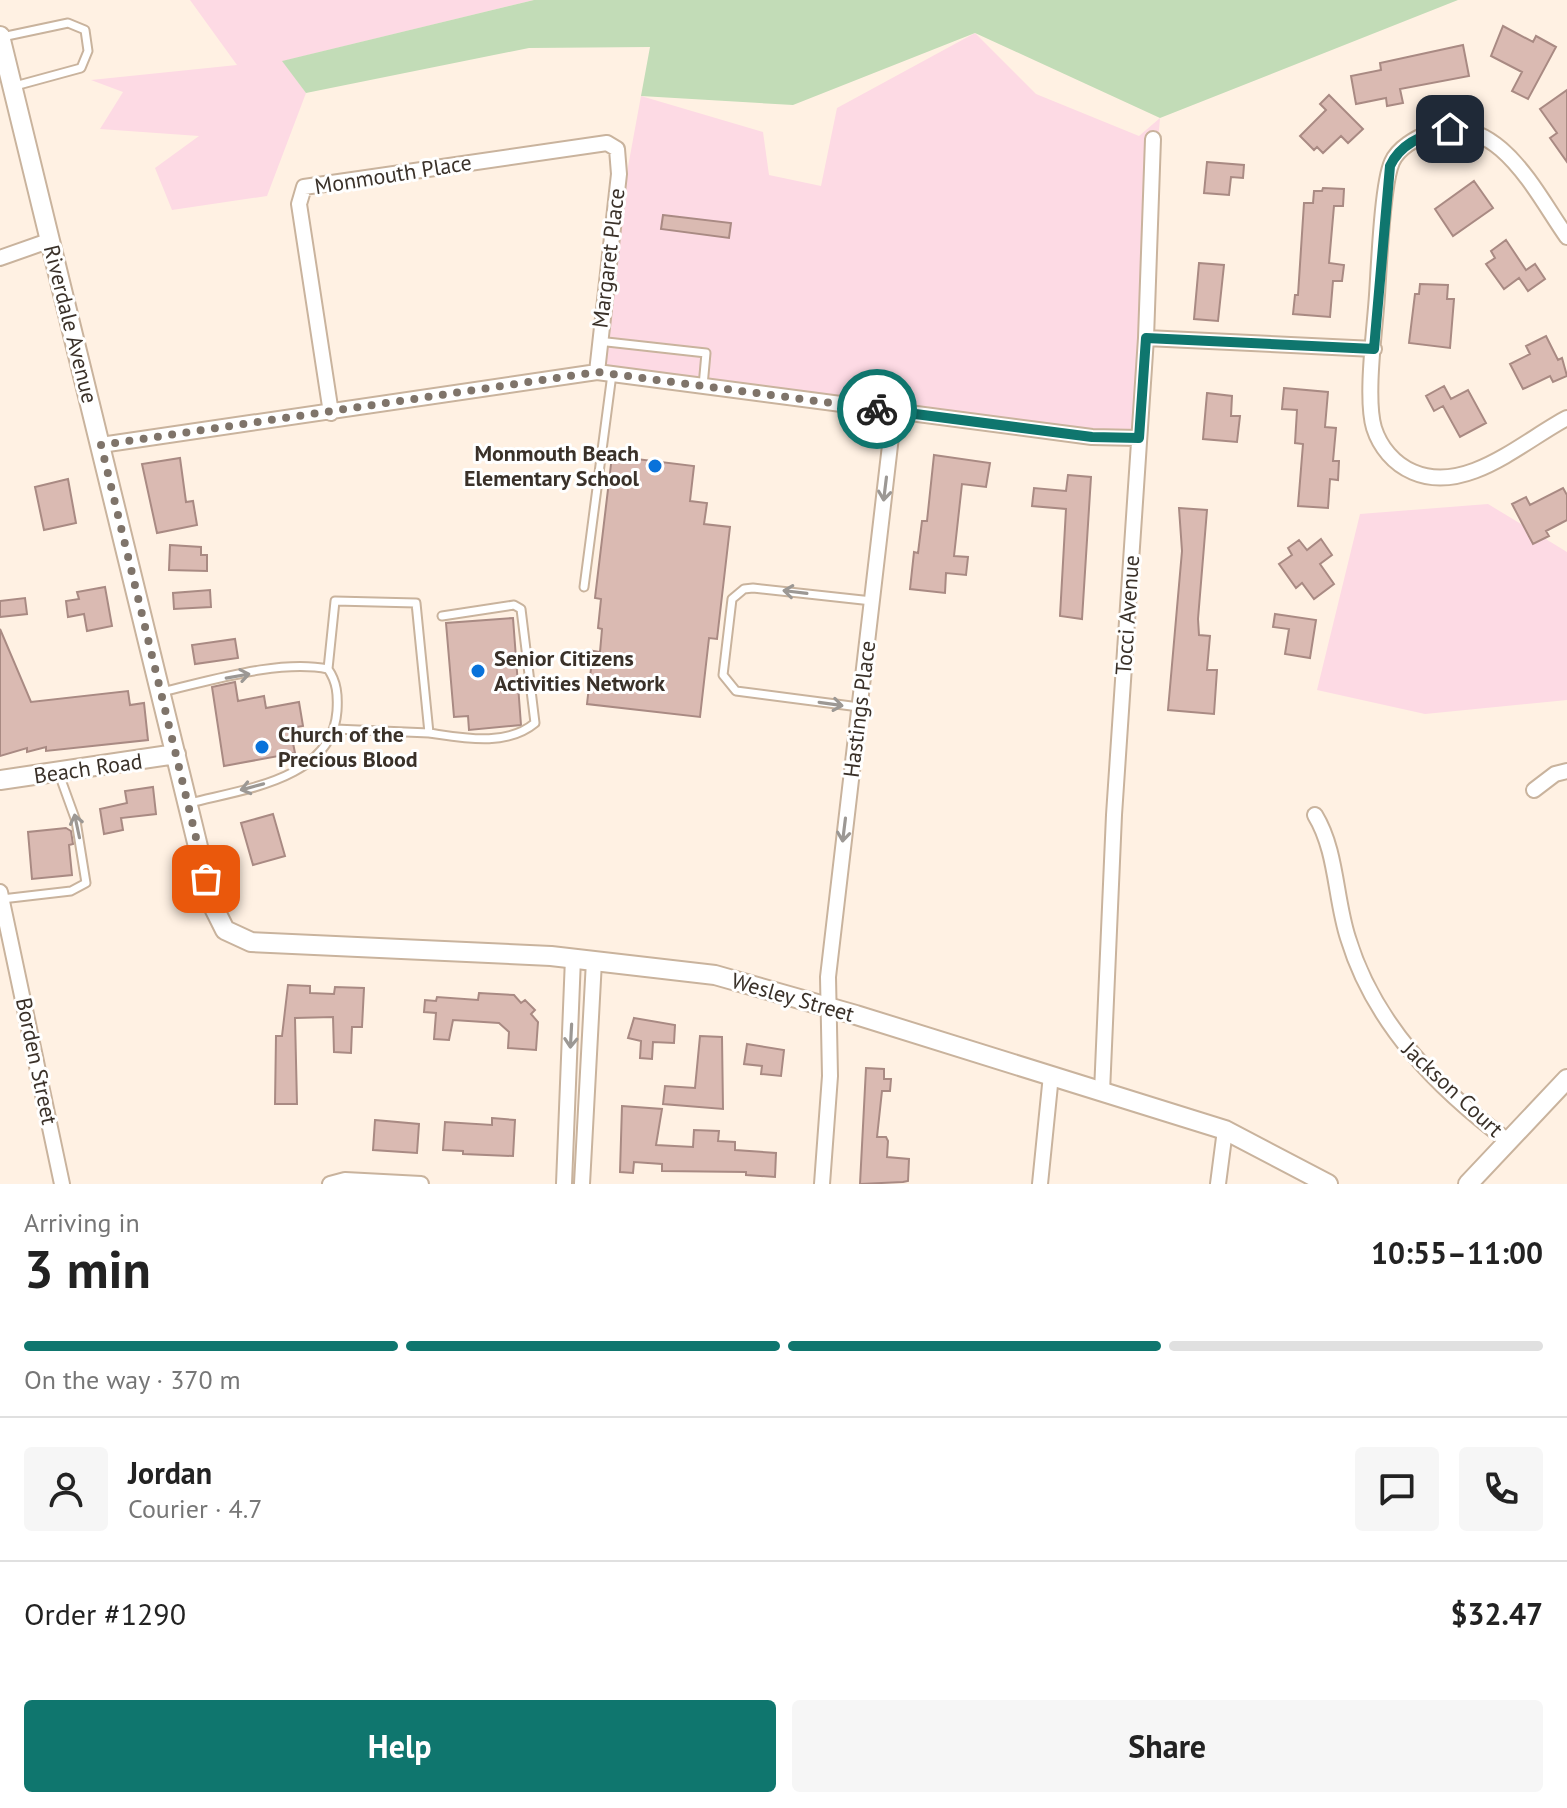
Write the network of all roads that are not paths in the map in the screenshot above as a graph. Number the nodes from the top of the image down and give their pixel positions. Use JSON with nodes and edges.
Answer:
{"nodes":[{"id":1,"x":0,"y":37,"type":"edge"},
{"id":2,"x":7,"y":79,"type":"edge"},
{"id":3,"x":1153,"y":139,"type":"dead end"},
{"id":4,"x":614,"y":145,"type":"joint"},
{"id":5,"x":1567,"y":237,"type":"edge"},
{"id":6,"x":51,"y":240,"type":"junction"},
{"id":7,"x":0,"y":258,"type":"edge"},
{"id":8,"x":1146,"y":338,"type":"junction"},
{"id":9,"x":598,"y":340,"type":"junction"},
{"id":10,"x":1374,"y":349,"type":"junction"},
{"id":11,"x":604,"y":373,"type":"junction"},
{"id":12,"x":703,"y":386,"type":"junction"},
{"id":13,"x":894,"y":411,"type":"junction"},
{"id":14,"x":331,"y":413,"type":"junction"},
{"id":15,"x":1567,"y":418,"type":"edge"},
{"id":16,"x":1139,"y":438,"type":"junction"},
{"id":17,"x":101,"y":445,"type":"junction"},
{"id":18,"x":584,"y":587,"type":"dead end"},
{"id":19,"x":872,"y":601,"type":"junction"},
{"id":20,"x":442,"y":616,"type":"dead end"},
{"id":21,"x":328,"y":669,"type":"junction"},
{"id":22,"x":161,"y":692,"type":"junction"},
{"id":23,"x":860,"y":708,"type":"junction"},
{"id":24,"x":335,"y":729,"type":"junction"},
{"id":25,"x":429,"y":733,"type":"junction"},
{"id":26,"x":176,"y":754,"type":"junction"},
{"id":27,"x":1567,"y":771,"type":"edge"},
{"id":28,"x":58,"y":772,"type":"junction"},
{"id":29,"x":0,"y":780,"type":"edge"},
{"id":30,"x":1534,"y":790,"type":"dead end"},
{"id":31,"x":188,"y":804,"type":"junction"},
{"id":32,"x":1315,"y":815,"type":"dead end"},
{"id":33,"x":1,"y":896,"type":"edge"},
{"id":34,"x":230,"y":934,"type":"joint"},
{"id":35,"x":573,"y":958,"type":"junction"},
{"id":36,"x":594,"y":961,"type":"junction"},
{"id":37,"x":829,"y":1008,"type":"junction"},
{"id":38,"x":1051,"y":1075,"type":"junction"},
{"id":39,"x":1567,"y":1079,"type":"edge"},
{"id":40,"x":1102,"y":1092,"type":"junction"},
{"id":41,"x":1225,"y":1130,"type":"junction"},
{"id":42,"x":1508,"y":1141,"type":"junction"},
{"id":43,"x":62,"y":1184,"type":"edge"},
{"id":44,"x":330,"y":1184,"type":"edge"},
{"id":45,"x":421,"y":1184,"type":"edge"},
{"id":46,"x":564,"y":1184,"type":"edge"},
{"id":47,"x":582,"y":1184,"type":"edge"},
{"id":48,"x":822,"y":1184,"type":"edge"},
{"id":49,"x":1040,"y":1184,"type":"edge"},
{"id":50,"x":1218,"y":1184,"type":"edge"},
{"id":51,"x":1328,"y":1184,"type":"edge"},
{"id":52,"x":1468,"y":1184,"type":"edge"}],
"edges":[{"from":1,"to":2,"type":"street","name":"Riverdale Avenue"},
{"from":1,"to":2,"type":"lane"},
{"from":2,"to":6,"type":"street","name":"Riverdale Avenue"},
{"from":3,"to":8,"type":"street","name":"Tocci Avenue"},
{"from":4,"to":9,"type":"street","name":"Margaret Place"},
{"from":4,"to":14,"type":"street","name":"Monmouth Place"},
{"from":5,"to":10,"type":"street"},
{"from":6,"to":7,"type":"street"},
{"from":6,"to":17,"type":"street","name":"Riverdale Avenue"},
{"from":8,"to":10,"type":"street"},
{"from":8,"to":16,"type":"street","name":"Tocci Avenue"},
{"from":9,"to":11,"type":"street","name":"Margaret Place"},
{"from":9,"to":12,"type":"lane"},
{"from":10,"to":15,"type":"street"},
{"from":11,"to":12,"type":"street"},
{"from":11,"to":14,"type":"street"},
{"from":11,"to":18,"type":"lane"},
{"from":12,"to":13,"type":"street"},
{"from":13,"to":16,"type":"street"},
{"from":13,"to":19,"type":"street","name":"Hastings Place","one_way":true},
{"from":14,"to":17,"type":"street"},
{"from":16,"to":40,"type":"street","name":"Tocci Avenue"},
{"from":17,"to":22,"type":"street","name":"Riverdale Avenue"},
{"from":19,"to":23,"type":"street","name":"Hastings Place"},
{"from":19,"to":23,"type":"lane","one_way":true},
{"from":20,"to":25,"type":"lane"},
{"from":22,"to":21,"type":"lane","one_way":true},
{"from":21,"to":24,"type":"lane"},
{"from":21,"to":25,"type":"lane"},
{"from":22,"to":26,"type":"street","name":"Riverdale Avenue"},
{"from":23,"to":37,"type":"street","name":"Hastings Place","one_way":true},
{"from":24,"to":25,"type":"lane"},
{"from":24,"to":31,"type":"lane","one_way":true},
{"from":26,"to":28,"type":"street","name":"Beach Road"},
{"from":26,"to":31,"type":"street","name":"Riverdale Avenue"},
{"from":27,"to":30,"type":"street"},
{"from":28,"to":29,"type":"street","name":"Beach Road"},
{"from":33,"to":28,"type":"lane","one_way":true},
{"from":31,"to":34,"type":"street","name":"Riverdale Avenue"},
{"from":32,"to":42,"type":"street","name":"Jackson Court"},
{"from":33,"to":43,"type":"street","name":"Borden Street"},
{"from":34,"to":35,"type":"street","name":"Wesley Street"},
{"from":35,"to":36,"type":"street","name":"Wesley Street"},
{"from":35,"to":46,"type":"street","one_way":true},
{"from":36,"to":37,"type":"street","name":"Wesley Street"},
{"from":36,"to":47,"type":"street"},
{"from":37,"to":38,"type":"street","name":"Wesley Street"},
{"from":37,"to":48,"type":"street","name":"Hastings Place"},
{"from":38,"to":40,"type":"street","name":"Wesley Street"},
{"from":38,"to":49,"type":"street"},
{"from":39,"to":42,"type":"street"},
{"from":40,"to":41,"type":"street","name":"Wesley Street"},
{"from":41,"to":50,"type":"street"},
{"from":41,"to":51,"type":"street","name":"Wesley Street"},
{"from":42,"to":52,"type":"street"},
{"from":44,"to":45,"type":"street"}]}
